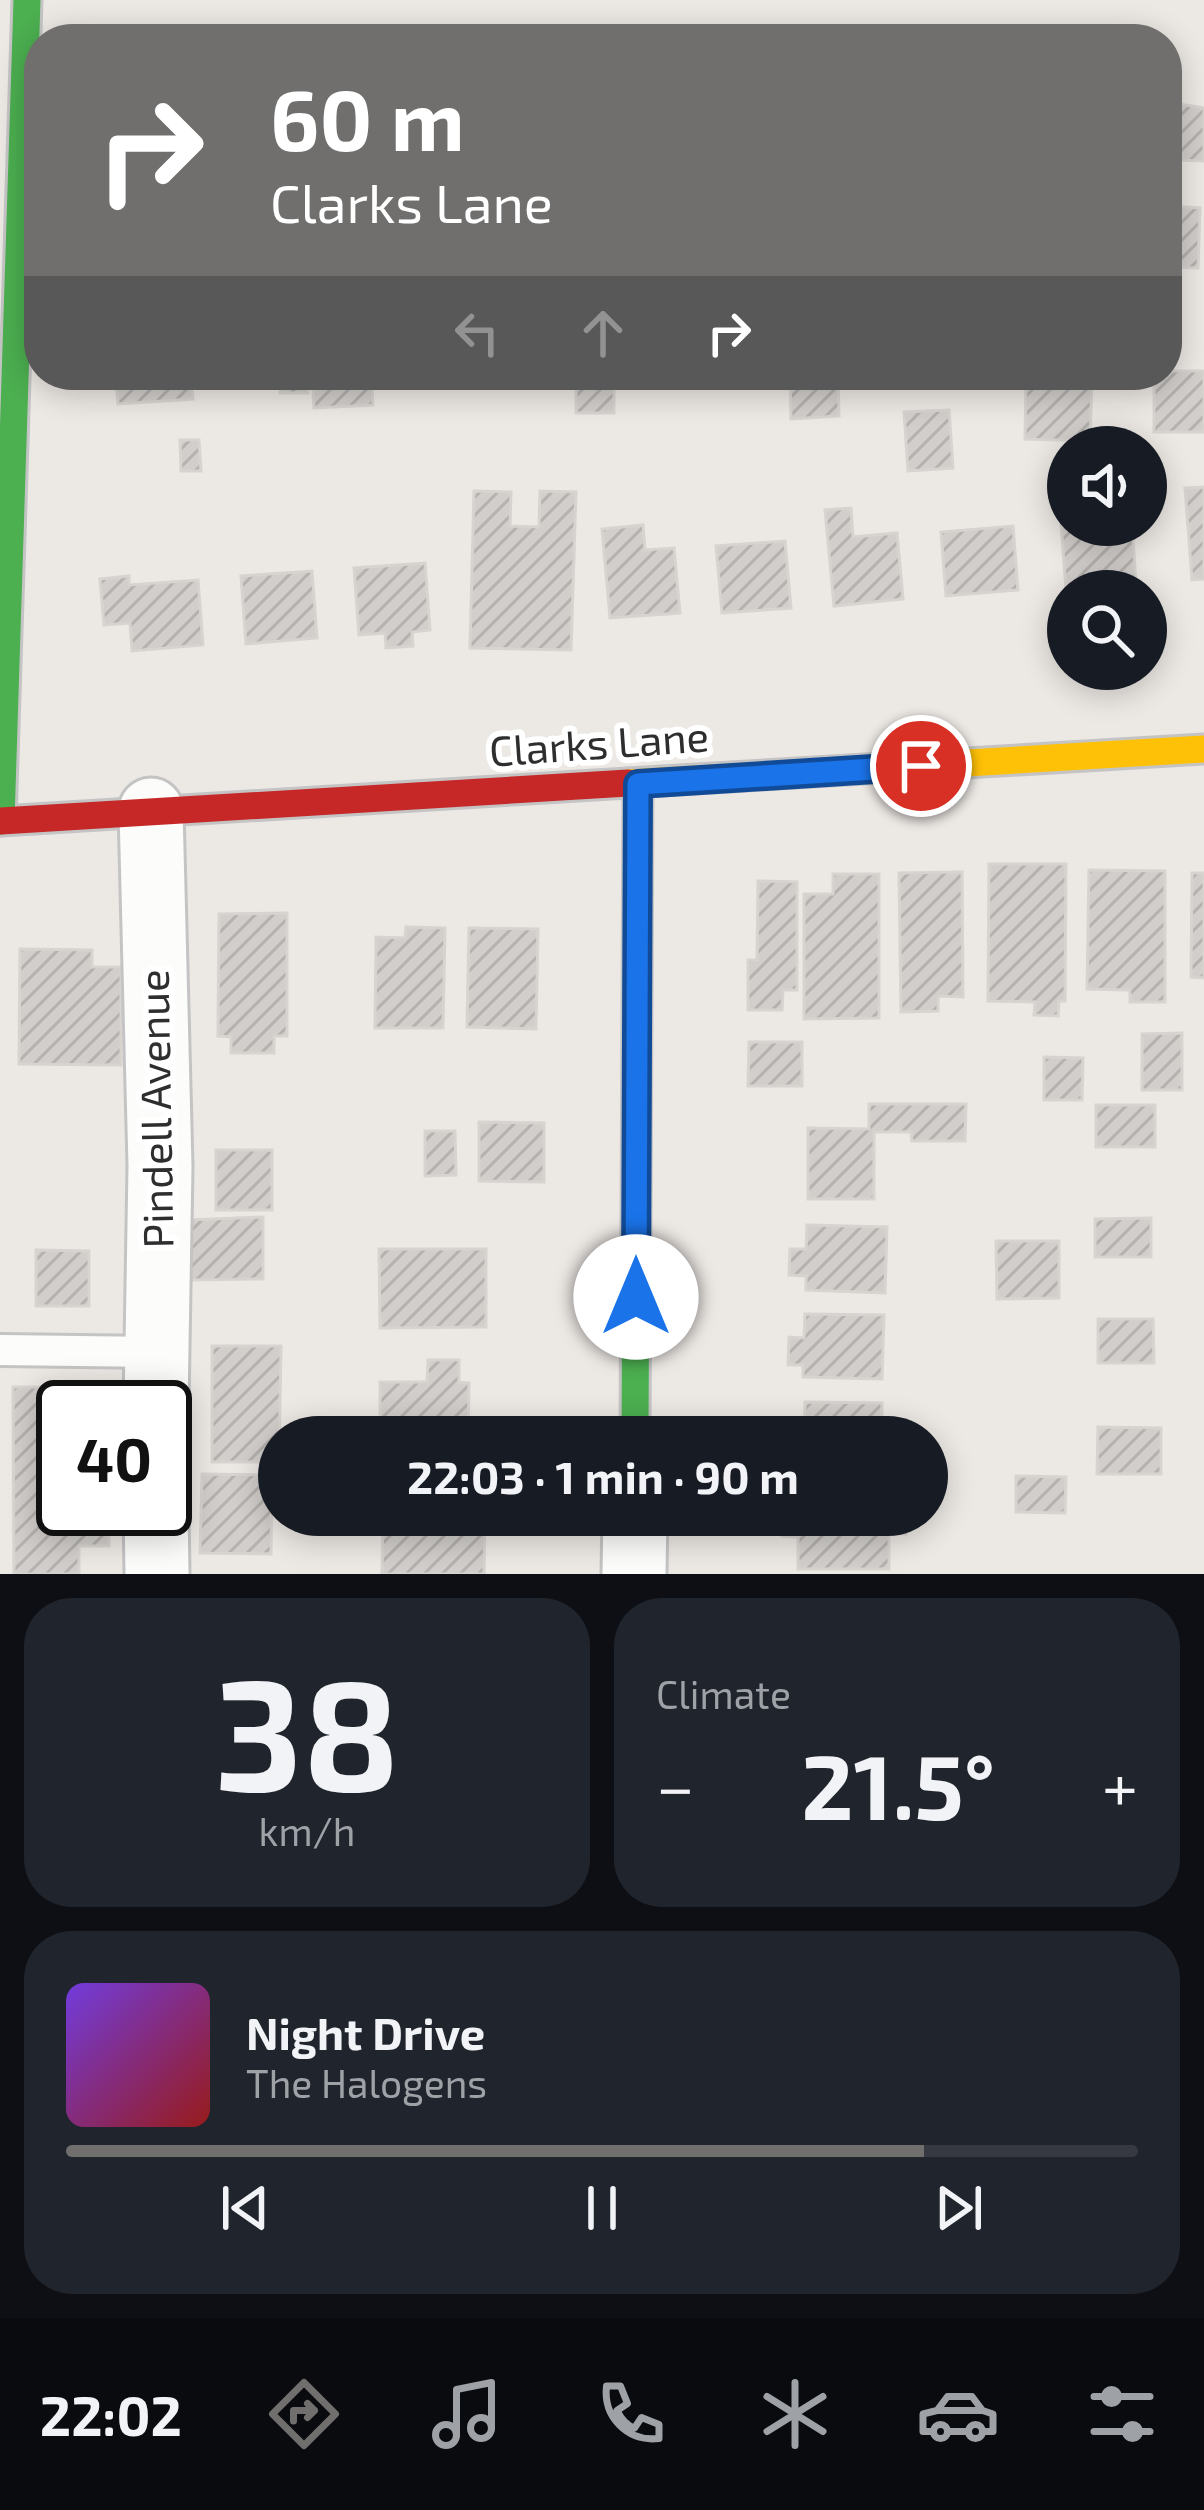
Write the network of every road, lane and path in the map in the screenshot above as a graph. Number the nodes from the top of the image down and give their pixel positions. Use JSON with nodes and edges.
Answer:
{"nodes":[{"id":1,"x":24,"y":91,"type":"edge"},
{"id":2,"x":1204,"y":749,"type":"edge"},
{"id":3,"x":638,"y":784,"type":"junction"},
{"id":4,"x":152,"y":810,"type":"junction"},
{"id":5,"x":0,"y":821,"type":"edge"},
{"id":6,"x":0,"y":1350,"type":"edge"},
{"id":7,"x":156,"y":1379,"type":"edge"},
{"id":8,"x":635,"y":1416,"type":"edge"},
{"id":9,"x":156,"y":1536,"type":"edge"},
{"id":10,"x":634,"y":1536,"type":"edge"},
{"id":11,"x":157,"y":1574,"type":"edge"},
{"id":12,"x":634,"y":1574,"type":"edge"}],
"edges":[{"from":1,"to":5,"type":"street"},
{"from":2,"to":3,"type":"street","name":"Clarks Lane"},
{"from":3,"to":4,"type":"street","name":"Clarks Lane"},
{"from":3,"to":8,"type":"street"},
{"from":4,"to":5,"type":"street","name":"Clarks Lane"},
{"from":4,"to":7,"type":"street","name":"Pindell Avenue"},
{"from":6,"to":7,"type":"lane"},
{"from":9,"to":11,"type":"street"},
{"from":10,"to":12,"type":"street"}]}
